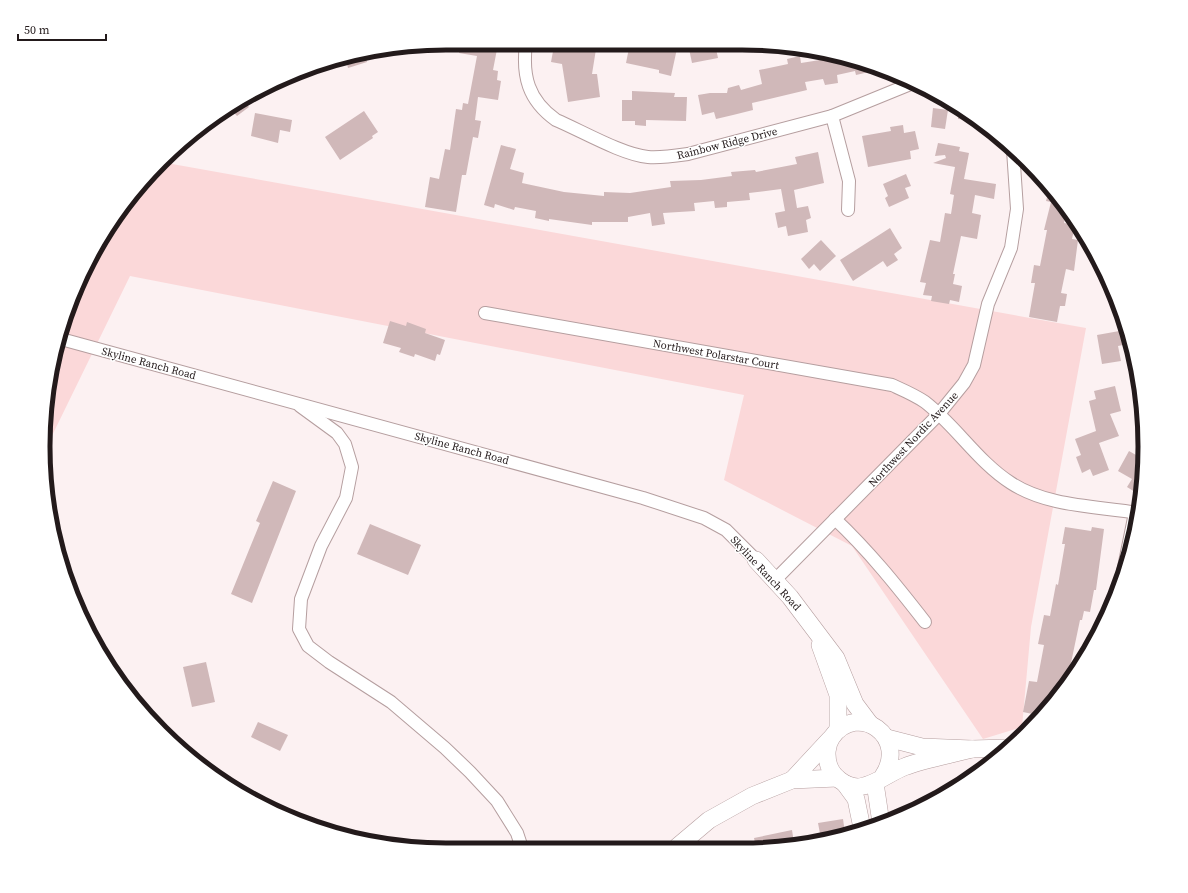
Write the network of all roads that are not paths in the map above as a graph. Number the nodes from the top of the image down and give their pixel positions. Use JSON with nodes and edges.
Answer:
{"nodes":[{"id":1,"x":526,"y":50,"type":"edge"},
{"id":2,"x":906,"y":86,"type":"edge"},
{"id":3,"x":832,"y":116,"type":"junction"},
{"id":4,"x":1014,"y":158,"type":"edge"},
{"id":5,"x":848,"y":210,"type":"dead end"},
{"id":6,"x":485,"y":312,"type":"dead end"},
{"id":7,"x":65,"y":340,"type":"edge"},
{"id":8,"x":294,"y":402,"type":"junction"},
{"id":9,"x":938,"y":415,"type":"junction"},
{"id":10,"x":1132,"y":512,"type":"edge"},
{"id":11,"x":835,"y":520,"type":"junction"},
{"id":12,"x":756,"y":560,"type":"joint"},
{"id":13,"x":775,"y":580,"type":"junction"},
{"id":14,"x":925,"y":622,"type":"dead end"},
{"id":15,"x":817,"y":634,"type":"junction"},
{"id":16,"x":870,"y":724,"type":"junction"},
{"id":17,"x":834,"y":734,"type":"junction"},
{"id":18,"x":887,"y":738,"type":"junction"},
{"id":19,"x":999,"y":748,"type":"edge"},
{"id":20,"x":972,"y":749,"type":"junction"},
{"id":21,"x":792,"y":780,"type":"junction"},
{"id":22,"x":879,"y":780,"type":"junction"},
{"id":23,"x":841,"y":781,"type":"junction"},
{"id":24,"x":882,"y":817,"type":"edge"},
{"id":25,"x":861,"y":824,"type":"edge"},
{"id":26,"x":520,"y":843,"type":"edge"},
{"id":27,"x":682,"y":843,"type":"edge"}],
"edges":[{"from":1,"to":3,"type":"street","name":"Rainbow Ridge Drive"},
{"from":2,"to":3,"type":"street","name":"Rainbow Ridge Drive"},
{"from":3,"to":5,"type":"street"},
{"from":4,"to":9,"type":"street","name":"Northwest Nordic Avenue"},
{"from":6,"to":9,"type":"street","name":"Northwest Polarstar Court"},
{"from":7,"to":8,"type":"street","name":"Skyline Ranch Road"},
{"from":8,"to":12,"type":"street","name":"Skyline Ranch Road"},
{"from":8,"to":26,"type":"street"},
{"from":9,"to":10,"type":"street","name":"Northwest Polarstar Court"},
{"from":9,"to":11,"type":"street","name":"Northwest Nordic Avenue"},
{"from":11,"to":13,"type":"street","name":"Northwest Nordic Avenue"},
{"from":11,"to":14,"type":"street"},
{"from":12,"to":13,"type":"street","name":"Skyline Ranch Road"},
{"from":13,"to":15,"type":"street","name":"Skyline Ranch Road"},
{"from":15,"to":16,"type":"street","name":"Skyline Ranch Road"},
{"from":15,"to":17,"type":"street","name":"Skyline Ranch Road"},
{"from":16,"to":17,"type":"street"},
{"from":16,"to":18,"type":"street"},
{"from":17,"to":21,"type":"street"},
{"from":17,"to":23,"type":"street"},
{"from":18,"to":20,"type":"street"},
{"from":18,"to":22,"type":"street"},
{"from":19,"to":20,"type":"street"},
{"from":20,"to":22,"type":"street"},
{"from":21,"to":23,"type":"street"},
{"from":21,"to":27,"type":"street"},
{"from":22,"to":23,"type":"street"},
{"from":22,"to":24,"type":"street"},
{"from":23,"to":25,"type":"street"}]}
